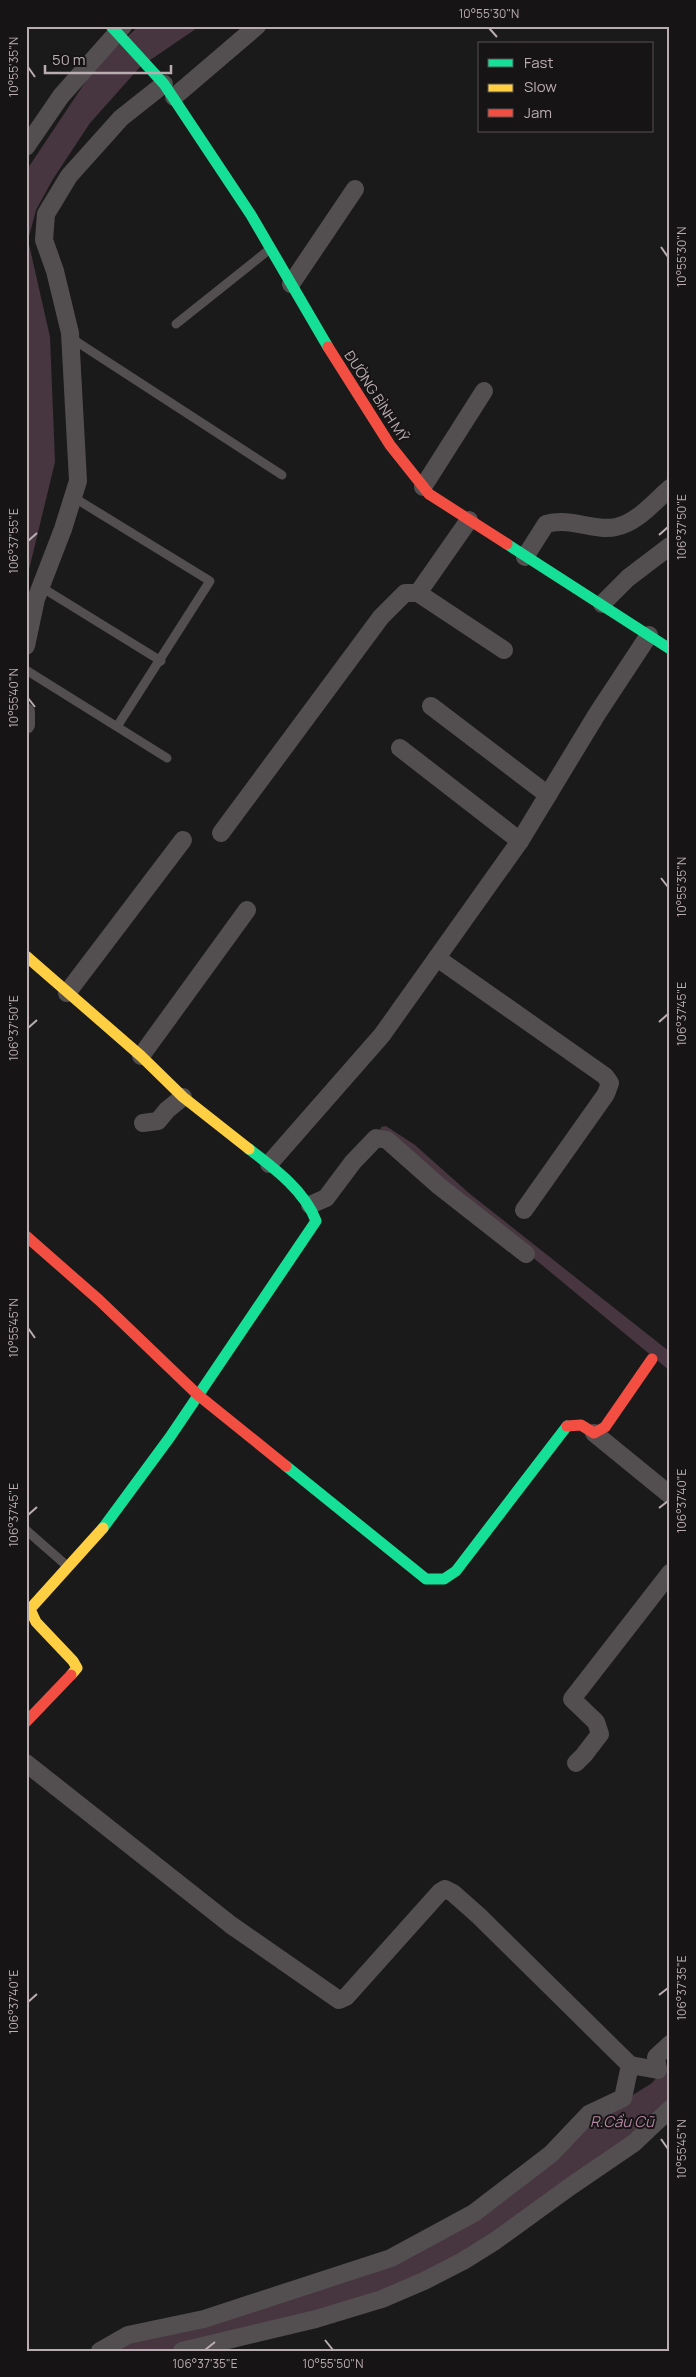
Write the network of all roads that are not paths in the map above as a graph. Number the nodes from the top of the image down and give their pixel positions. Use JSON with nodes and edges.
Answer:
{"nodes":[{"id":1,"x":257,"y":26,"type":"edge"},
{"id":2,"x":117,"y":29,"type":"edge"},
{"id":3,"x":169,"y":90,"type":"junction"},
{"id":4,"x":26,"y":147,"type":"edge"},
{"id":5,"x":355,"y":190,"type":"dead end"},
{"id":6,"x":270,"y":248,"type":"junction"},
{"id":7,"x":291,"y":284,"type":"junction"},
{"id":8,"x":176,"y":324,"type":"dead end"},
{"id":9,"x":70,"y":338,"type":"junction"},
{"id":10,"x":484,"y":391,"type":"dead end"},
{"id":11,"x":282,"y":475,"type":"dead end"},
{"id":12,"x":423,"y":487,"type":"junction"},
{"id":13,"x":670,"y":488,"type":"edge"},
{"id":14,"x":73,"y":497,"type":"junction"},
{"id":15,"x":469,"y":520,"type":"junction"},
{"id":16,"x":670,"y":546,"type":"edge"},
{"id":17,"x":525,"y":557,"type":"junction"},
{"id":18,"x":41,"y":587,"type":"junction"},
{"id":19,"x":418,"y":593,"type":"junction"},
{"id":20,"x":602,"y":604,"type":"junction"},
{"id":21,"x":649,"y":635,"type":"junction"},
{"id":22,"x":26,"y":646,"type":"edge"},
{"id":23,"x":670,"y":648,"type":"edge"},
{"id":24,"x":504,"y":650,"type":"dead end"},
{"id":25,"x":161,"y":661,"type":"junction"},
{"id":26,"x":26,"y":670,"type":"edge"},
{"id":27,"x":431,"y":706,"type":"dead end"},
{"id":28,"x":26,"y":712,"type":"edge"},
{"id":29,"x":26,"y":725,"type":"edge"},
{"id":30,"x":118,"y":726,"type":"junction"},
{"id":31,"x":400,"y":748,"type":"dead end"},
{"id":32,"x":167,"y":758,"type":"dead end"},
{"id":33,"x":548,"y":795,"type":"junction"},
{"id":34,"x":221,"y":833,"type":"dead end"},
{"id":35,"x":183,"y":840,"type":"dead end"},
{"id":36,"x":520,"y":841,"type":"junction"},
{"id":37,"x":247,"y":910,"type":"dead end"},
{"id":38,"x":26,"y":956,"type":"edge"},
{"id":39,"x":437,"y":958,"type":"junction"},
{"id":40,"x":67,"y":994,"type":"junction"},
{"id":41,"x":141,"y":1056,"type":"junction"},
{"id":42,"x":183,"y":1097,"type":"junction"},
{"id":43,"x":142,"y":1123,"type":"dead end"},
{"id":44,"x":269,"y":1164,"type":"junction"},
{"id":45,"x":310,"y":1205,"type":"junction"},
{"id":46,"x":524,"y":1210,"type":"dead end"},
{"id":47,"x":26,"y":1236,"type":"edge"},
{"id":48,"x":526,"y":1254,"type":"dead end"},
{"id":49,"x":652,"y":1359,"type":"dead end"},
{"id":50,"x":198,"y":1395,"type":"junction"},
{"id":51,"x":594,"y":1433,"type":"junction"},
{"id":52,"x":670,"y":1495,"type":"edge"},
{"id":53,"x":26,"y":1530,"type":"edge"},
{"id":54,"x":67,"y":1566,"type":"junction"},
{"id":55,"x":670,"y":1573,"type":"edge"},
{"id":56,"x":26,"y":1722,"type":"edge"},
{"id":57,"x":26,"y":1763,"type":"edge"},
{"id":58,"x":576,"y":1763,"type":"dead end"},
{"id":59,"x":670,"y":2044,"type":"edge"},
{"id":60,"x":630,"y":2065,"type":"junction"},
{"id":61,"x":670,"y":2109,"type":"edge"},
{"id":62,"x":100,"y":2351,"type":"edge"},
{"id":63,"x":182,"y":2351,"type":"edge"}],
"edges":[{"from":1,"to":3,"type":"street"},
{"from":2,"to":3,"type":"street","name":"ĐƯỜNG BÌNH MỸ"},
{"from":2,"to":4,"type":"street"},
{"from":3,"to":6,"type":"street","name":"ĐƯỜNG BÌNH MỸ"},
{"from":3,"to":9,"type":"street"},
{"from":5,"to":7,"type":"street"},
{"from":6,"to":7,"type":"street","name":"ĐƯỜNG BÌNH MỸ"},
{"from":6,"to":8,"type":"lane"},
{"from":7,"to":12,"type":"street","name":"ĐƯỜNG BÌNH MỸ"},
{"from":9,"to":11,"type":"lane"},
{"from":9,"to":14,"type":"street"},
{"from":10,"to":12,"type":"street"},
{"from":12,"to":15,"type":"street","name":"ĐƯỜNG BÌNH MỸ"},
{"from":13,"to":17,"type":"street"},
{"from":14,"to":18,"type":"street"},
{"from":14,"to":25,"type":"lane"},
{"from":15,"to":17,"type":"street","name":"ĐƯỜNG BÌNH MỸ"},
{"from":15,"to":19,"type":"street"},
{"from":16,"to":20,"type":"street"},
{"from":17,"to":20,"type":"street","name":"ĐƯỜNG BÌNH MỸ"},
{"from":18,"to":22,"type":"street"},
{"from":18,"to":25,"type":"lane"},
{"from":19,"to":24,"type":"street"},
{"from":19,"to":34,"type":"street"},
{"from":20,"to":21,"type":"street","name":"ĐƯỜNG BÌNH MỸ"},
{"from":21,"to":23,"type":"street","name":"ĐƯỜNG BÌNH MỸ"},
{"from":21,"to":33,"type":"street"},
{"from":25,"to":30,"type":"lane"},
{"from":26,"to":30,"type":"lane"},
{"from":27,"to":33,"type":"street"},
{"from":28,"to":29,"type":"street"},
{"from":30,"to":32,"type":"lane"},
{"from":31,"to":36,"type":"street"},
{"from":33,"to":36,"type":"street"},
{"from":35,"to":40,"type":"street"},
{"from":36,"to":39,"type":"street"},
{"from":37,"to":41,"type":"street"},
{"from":38,"to":40,"type":"street"},
{"from":39,"to":44,"type":"street"},
{"from":39,"to":46,"type":"street"},
{"from":40,"to":41,"type":"street"},
{"from":41,"to":42,"type":"street"},
{"from":42,"to":43,"type":"street"},
{"from":42,"to":44,"type":"street"},
{"from":44,"to":45,"type":"street"},
{"from":45,"to":48,"type":"street"},
{"from":45,"to":50,"type":"street"},
{"from":47,"to":50,"type":"street"},
{"from":49,"to":51,"type":"street"},
{"from":50,"to":51,"type":"street"},
{"from":50,"to":54,"type":"street"},
{"from":51,"to":52,"type":"street"},
{"from":53,"to":54,"type":"lane"},
{"from":54,"to":56,"type":"street"},
{"from":55,"to":58,"type":"street"},
{"from":57,"to":60,"type":"street"},
{"from":59,"to":60,"type":"street"},
{"from":60,"to":62,"type":"street"},
{"from":61,"to":63,"type":"street"}]}
